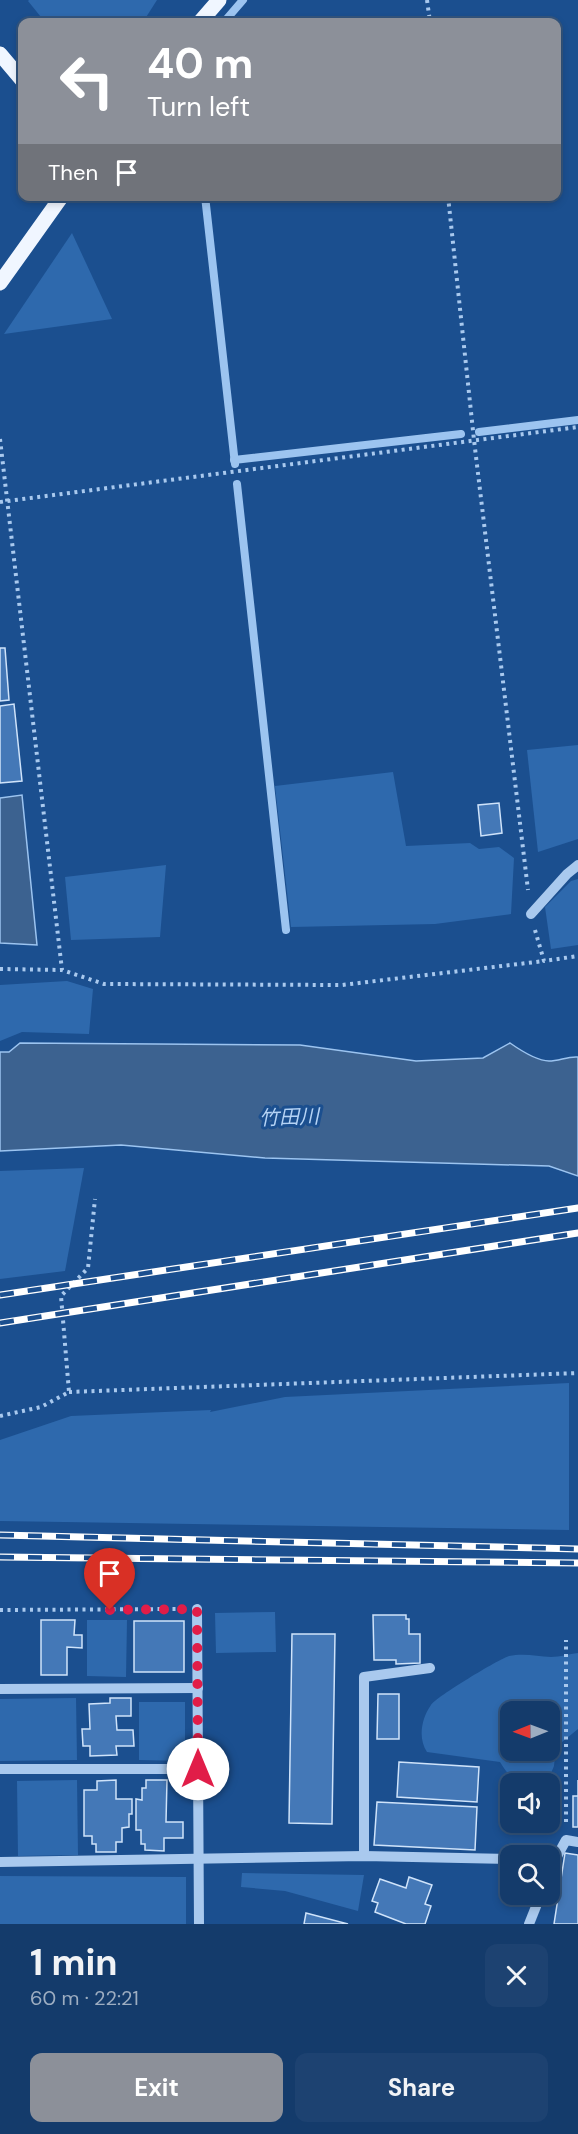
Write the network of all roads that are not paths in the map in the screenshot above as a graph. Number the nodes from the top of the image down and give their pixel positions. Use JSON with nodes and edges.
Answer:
{"nodes":[{"id":1,"x":219,"y":0,"type":"edge"},
{"id":2,"x":203,"y":18,"type":"edge"},
{"id":3,"x":0,"y":54,"type":"edge"},
{"id":4,"x":18,"y":75,"type":"edge"},
{"id":5,"x":58,"y":201,"type":"edge"},
{"id":6,"x":0,"y":284,"type":"edge"},
{"id":7,"x":578,"y":865,"type":"edge"},
{"id":8,"x":531,"y":914,"type":"road end"},
{"id":9,"x":197,"y":1609,"type":"road end"},
{"id":10,"x":430,"y":1668,"type":"dead end"},
{"id":11,"x":198,"y":1688,"type":"junction"},
{"id":12,"x":0,"y":1689,"type":"edge"},
{"id":13,"x":0,"y":1769,"type":"edge"},
{"id":14,"x":198,"y":1769,"type":"junction"},
{"id":15,"x":578,"y":1842,"type":"edge"},
{"id":16,"x":560,"y":1849,"type":"edge"},
{"id":17,"x":364,"y":1856,"type":"junction"},
{"id":18,"x":500,"y":1859,"type":"edge"},
{"id":19,"x":198,"y":1860,"type":"junction"},
{"id":20,"x":0,"y":1862,"type":"edge"},
{"id":21,"x":537,"y":1905,"type":"edge"},
{"id":22,"x":199,"y":1924,"type":"edge"},
{"id":23,"x":529,"y":1924,"type":"edge"}],
"edges":[{"from":1,"to":2,"type":"main road"},
{"from":3,"to":4,"type":"main road"},
{"from":5,"to":6,"type":"main road"},
{"from":7,"to":8,"type":"street"},
{"from":9,"to":11,"type":"street"},
{"from":10,"to":17,"type":"street"},
{"from":11,"to":12,"type":"street"},
{"from":11,"to":14,"type":"street"},
{"from":13,"to":14,"type":"street"},
{"from":14,"to":19,"type":"street"},
{"from":15,"to":16,"type":"street"},
{"from":17,"to":18,"type":"street"},
{"from":17,"to":19,"type":"street"},
{"from":19,"to":20,"type":"street"},
{"from":19,"to":22,"type":"street"},
{"from":21,"to":23,"type":"street"}]}
